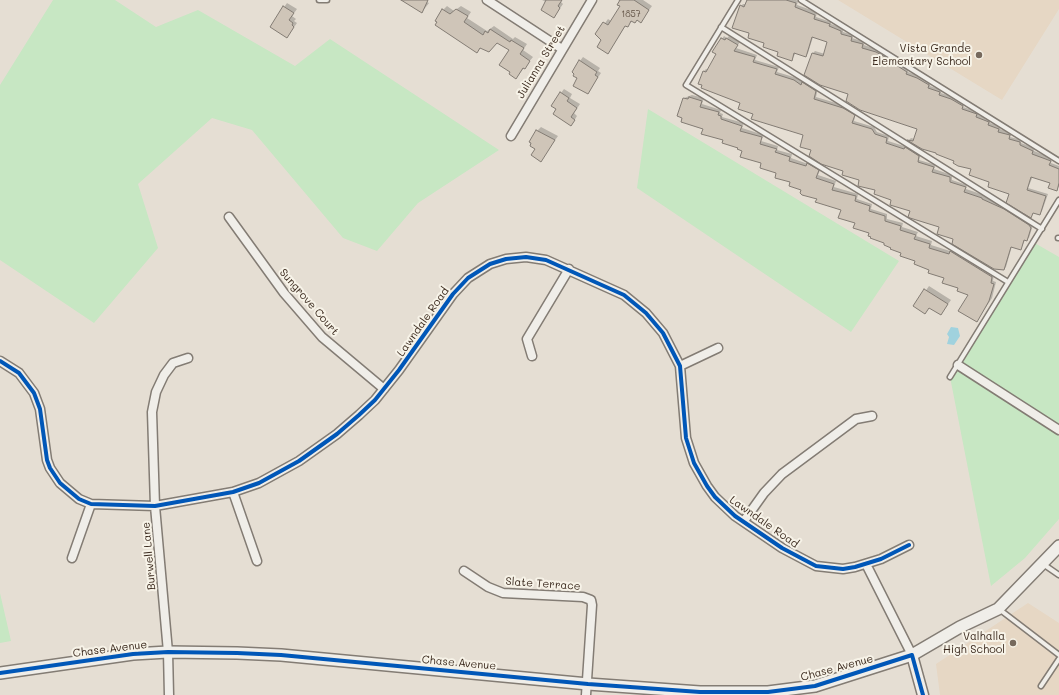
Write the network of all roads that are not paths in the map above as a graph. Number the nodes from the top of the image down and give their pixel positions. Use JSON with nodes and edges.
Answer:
{"nodes":[{"id":1,"x":319,"y":0,"type":"edge"},
{"id":2,"x":327,"y":0,"type":"edge"},
{"id":3,"x":487,"y":0,"type":"edge"},
{"id":4,"x":592,"y":0,"type":"edge"},
{"id":5,"x":738,"y":0,"type":"edge"},
{"id":6,"x":801,"y":0,"type":"edge"},
{"id":7,"x":721,"y":28,"type":"junction"},
{"id":8,"x":562,"y":49,"type":"junction"},
{"id":9,"x":511,"y":136,"type":"dead end"},
{"id":10,"x":1059,"y":161,"type":"edge"},
{"id":11,"x":1059,"y":200,"type":"edge"},
{"id":12,"x":229,"y":217,"type":"dead end"},
{"id":13,"x":1042,"y":229,"type":"junction"},
{"id":14,"x":569,"y":269,"type":"junction"},
{"id":15,"x":1008,"y":282,"type":"junction"},
{"id":16,"x":718,"y":348,"type":"dead end"},
{"id":17,"x":532,"y":356,"type":"dead end"},
{"id":18,"x":188,"y":358,"type":"dead end"},
{"id":19,"x":0,"y":361,"type":"edge"},
{"id":20,"x":958,"y":365,"type":"junction"},
{"id":21,"x":680,"y":366,"type":"junction"},
{"id":22,"x":950,"y":377,"type":"dead end"},
{"id":23,"x":384,"y":389,"type":"junction"},
{"id":24,"x":872,"y":416,"type":"dead end"},
{"id":25,"x":1059,"y":430,"type":"edge"},
{"id":26,"x":233,"y":492,"type":"junction"},
{"id":27,"x":91,"y":504,"type":"junction"},
{"id":28,"x":156,"y":506,"type":"junction"},
{"id":29,"x":744,"y":521,"type":"junction"},
{"id":30,"x":909,"y":545,"type":"dead end"},
{"id":31,"x":1059,"y":546,"type":"edge"},
{"id":32,"x":72,"y":558,"type":"dead end"},
{"id":33,"x":257,"y":561,"type":"dead end"},
{"id":34,"x":866,"y":564,"type":"junction"},
{"id":35,"x":1043,"y":564,"type":"junction"},
{"id":36,"x":464,"y":571,"type":"dead end"},
{"id":37,"x":1059,"y":575,"type":"edge"},
{"id":38,"x":998,"y":609,"type":"junction"},
{"id":39,"x":168,"y":652,"type":"junction"},
{"id":40,"x":912,"y":655,"type":"junction"},
{"id":41,"x":1059,"y":655,"type":"edge"},
{"id":42,"x":1059,"y":659,"type":"edge"},
{"id":43,"x":0,"y":673,"type":"edge"},
{"id":44,"x":1041,"y":686,"type":"dead end"},
{"id":45,"x":587,"y":689,"type":"edge"},
{"id":46,"x":816,"y":690,"type":"edge"},
{"id":47,"x":169,"y":695,"type":"edge"},
{"id":48,"x":923,"y":695,"type":"edge"}],
"edges":[{"from":1,"to":2,"type":"lane"},
{"from":3,"to":8,"type":"street"},
{"from":4,"to":8,"type":"street","name":"Julianna Street"},
{"from":5,"to":7,"type":"lane"},
{"from":6,"to":10,"type":"lane"},
{"from":7,"to":13,"type":"lane"},
{"from":7,"to":15,"type":"lane"},
{"from":8,"to":9,"type":"street","name":"Julianna Street"},
{"from":11,"to":13,"type":"lane"},
{"from":12,"to":23,"type":"street","name":"Sungrove Court"},
{"from":13,"to":15,"type":"lane"},
{"from":14,"to":17,"type":"street"},
{"from":14,"to":21,"type":"street","name":"Lawndale Road"},
{"from":14,"to":23,"type":"street","name":"Lawndale Road"},
{"from":15,"to":20,"type":"lane"},
{"from":16,"to":21,"type":"street"},
{"from":18,"to":28,"type":"street","name":"Burwell Lane"},
{"from":19,"to":27,"type":"street","name":"Lawndale Road"},
{"from":20,"to":22,"type":"lane"},
{"from":20,"to":25,"type":"street"},
{"from":21,"to":29,"type":"street","name":"Lawndale Road"},
{"from":23,"to":26,"type":"street","name":"Lawndale Road"},
{"from":24,"to":29,"type":"street"},
{"from":26,"to":28,"type":"street","name":"Lawndale Road"},
{"from":26,"to":33,"type":"street"},
{"from":27,"to":28,"type":"street","name":"Lawndale Road"},
{"from":27,"to":32,"type":"street"},
{"from":28,"to":39,"type":"street","name":"Burwell Lane"},
{"from":29,"to":34,"type":"street","name":"Lawndale Road"},
{"from":30,"to":34,"type":"street","name":"Lawndale Road"},
{"from":31,"to":35,"type":"main road","name":"Chase Avenue"},
{"from":34,"to":40,"type":"street"},
{"from":35,"to":37,"type":"lane"},
{"from":35,"to":38,"type":"main road","name":"Chase Avenue"},
{"from":36,"to":45,"type":"street","name":"Slate Terrace"},
{"from":38,"to":40,"type":"main road","name":"Chase Avenue"},
{"from":38,"to":41,"type":"lane"},
{"from":39,"to":43,"type":"main road","name":"Chase Avenue"},
{"from":39,"to":45,"type":"main road","name":"Chase Avenue"},
{"from":39,"to":47,"type":"street","name":"Burwell Lane"},
{"from":40,"to":46,"type":"main road","name":"Chase Avenue"},
{"from":40,"to":48,"type":"street"},
{"from":42,"to":44,"type":"lane"},
{"from":45,"to":46,"type":"main road","name":"Chase Avenue"}]}
